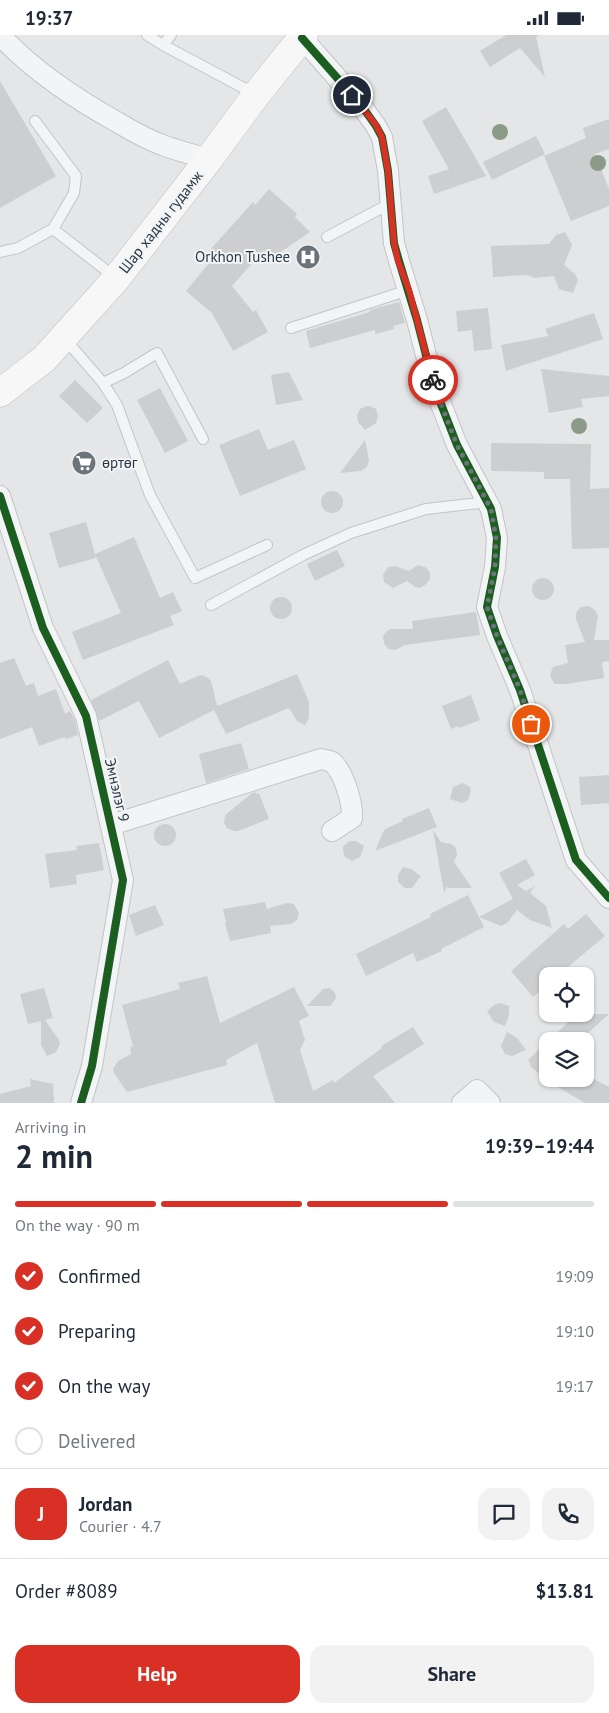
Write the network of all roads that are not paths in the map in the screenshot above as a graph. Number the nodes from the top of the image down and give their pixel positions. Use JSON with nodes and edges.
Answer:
{"nodes":[{"id":1,"x":0,"y":35,"type":"edge"},
{"id":2,"x":147,"y":35,"type":"edge"},
{"id":3,"x":171,"y":35,"type":"edge"},
{"id":4,"x":303,"y":37,"type":"edge"},
{"id":5,"x":162,"y":45,"type":"junction"},
{"id":6,"x":256,"y":95,"type":"junction"},
{"id":7,"x":35,"y":121,"type":"dead end"},
{"id":8,"x":209,"y":159,"type":"junction"},
{"id":9,"x":391,"y":203,"type":"junction"},
{"id":10,"x":53,"y":229,"type":"junction"},
{"id":11,"x":327,"y":237,"type":"dead end"},
{"id":12,"x":0,"y":252,"type":"edge"},
{"id":13,"x":116,"y":279,"type":"junction"},
{"id":14,"x":409,"y":290,"type":"junction"},
{"id":15,"x":291,"y":327,"type":"dead end"},
{"id":16,"x":64,"y":338,"type":"junction"},
{"id":17,"x":103,"y":383,"type":"junction"},
{"id":18,"x":0,"y":393,"type":"edge"},
{"id":19,"x":203,"y":439,"type":"dead end"},
{"id":20,"x":0,"y":496,"type":"edge"},
{"id":21,"x":488,"y":502,"type":"junction"},
{"id":22,"x":267,"y":545,"type":"dead end"},
{"id":23,"x":211,"y":605,"type":"dead end"},
{"id":24,"x":111,"y":825,"type":"junction"},
{"id":25,"x":332,"y":831,"type":"dead end"},
{"id":26,"x":605,"y":888,"type":"edge"},
{"id":27,"x":81,"y":1103,"type":"edge"},
{"id":28,"x":462,"y":1103,"type":"edge"},
{"id":29,"x":490,"y":1103,"type":"edge"}],
"edges":[{"from":1,"to":8,"type":"street"},
{"from":2,"to":5,"type":"lane"},
{"from":3,"to":5,"type":"lane"},
{"from":4,"to":6,"type":"main road","name":"Шар хадны гудамж"},
{"from":4,"to":9,"type":"street"},
{"from":5,"to":6,"type":"lane"},
{"from":6,"to":8,"type":"main road","name":"Шар хадны гудамж"},
{"from":7,"to":10,"type":"lane"},
{"from":8,"to":13,"type":"main road","name":"Шар хадны гудамж"},
{"from":9,"to":11,"type":"lane"},
{"from":9,"to":14,"type":"street"},
{"from":10,"to":12,"type":"lane"},
{"from":10,"to":13,"type":"lane"},
{"from":13,"to":16,"type":"main road","name":"Шар хадны гудамж"},
{"from":14,"to":15,"type":"lane"},
{"from":14,"to":21,"type":"street"},
{"from":16,"to":17,"type":"lane"},
{"from":16,"to":18,"type":"main road","name":"Шар хадны гудамж"},
{"from":17,"to":19,"type":"lane"},
{"from":17,"to":22,"type":"lane"},
{"from":20,"to":24,"type":"street","name":"Эмнэлэг 9"},
{"from":21,"to":23,"type":"lane"},
{"from":21,"to":26,"type":"street"},
{"from":24,"to":25,"type":"street"},
{"from":24,"to":27,"type":"street","name":"Эмнэлэг 9"},
{"from":28,"to":29,"type":"street"}]}
